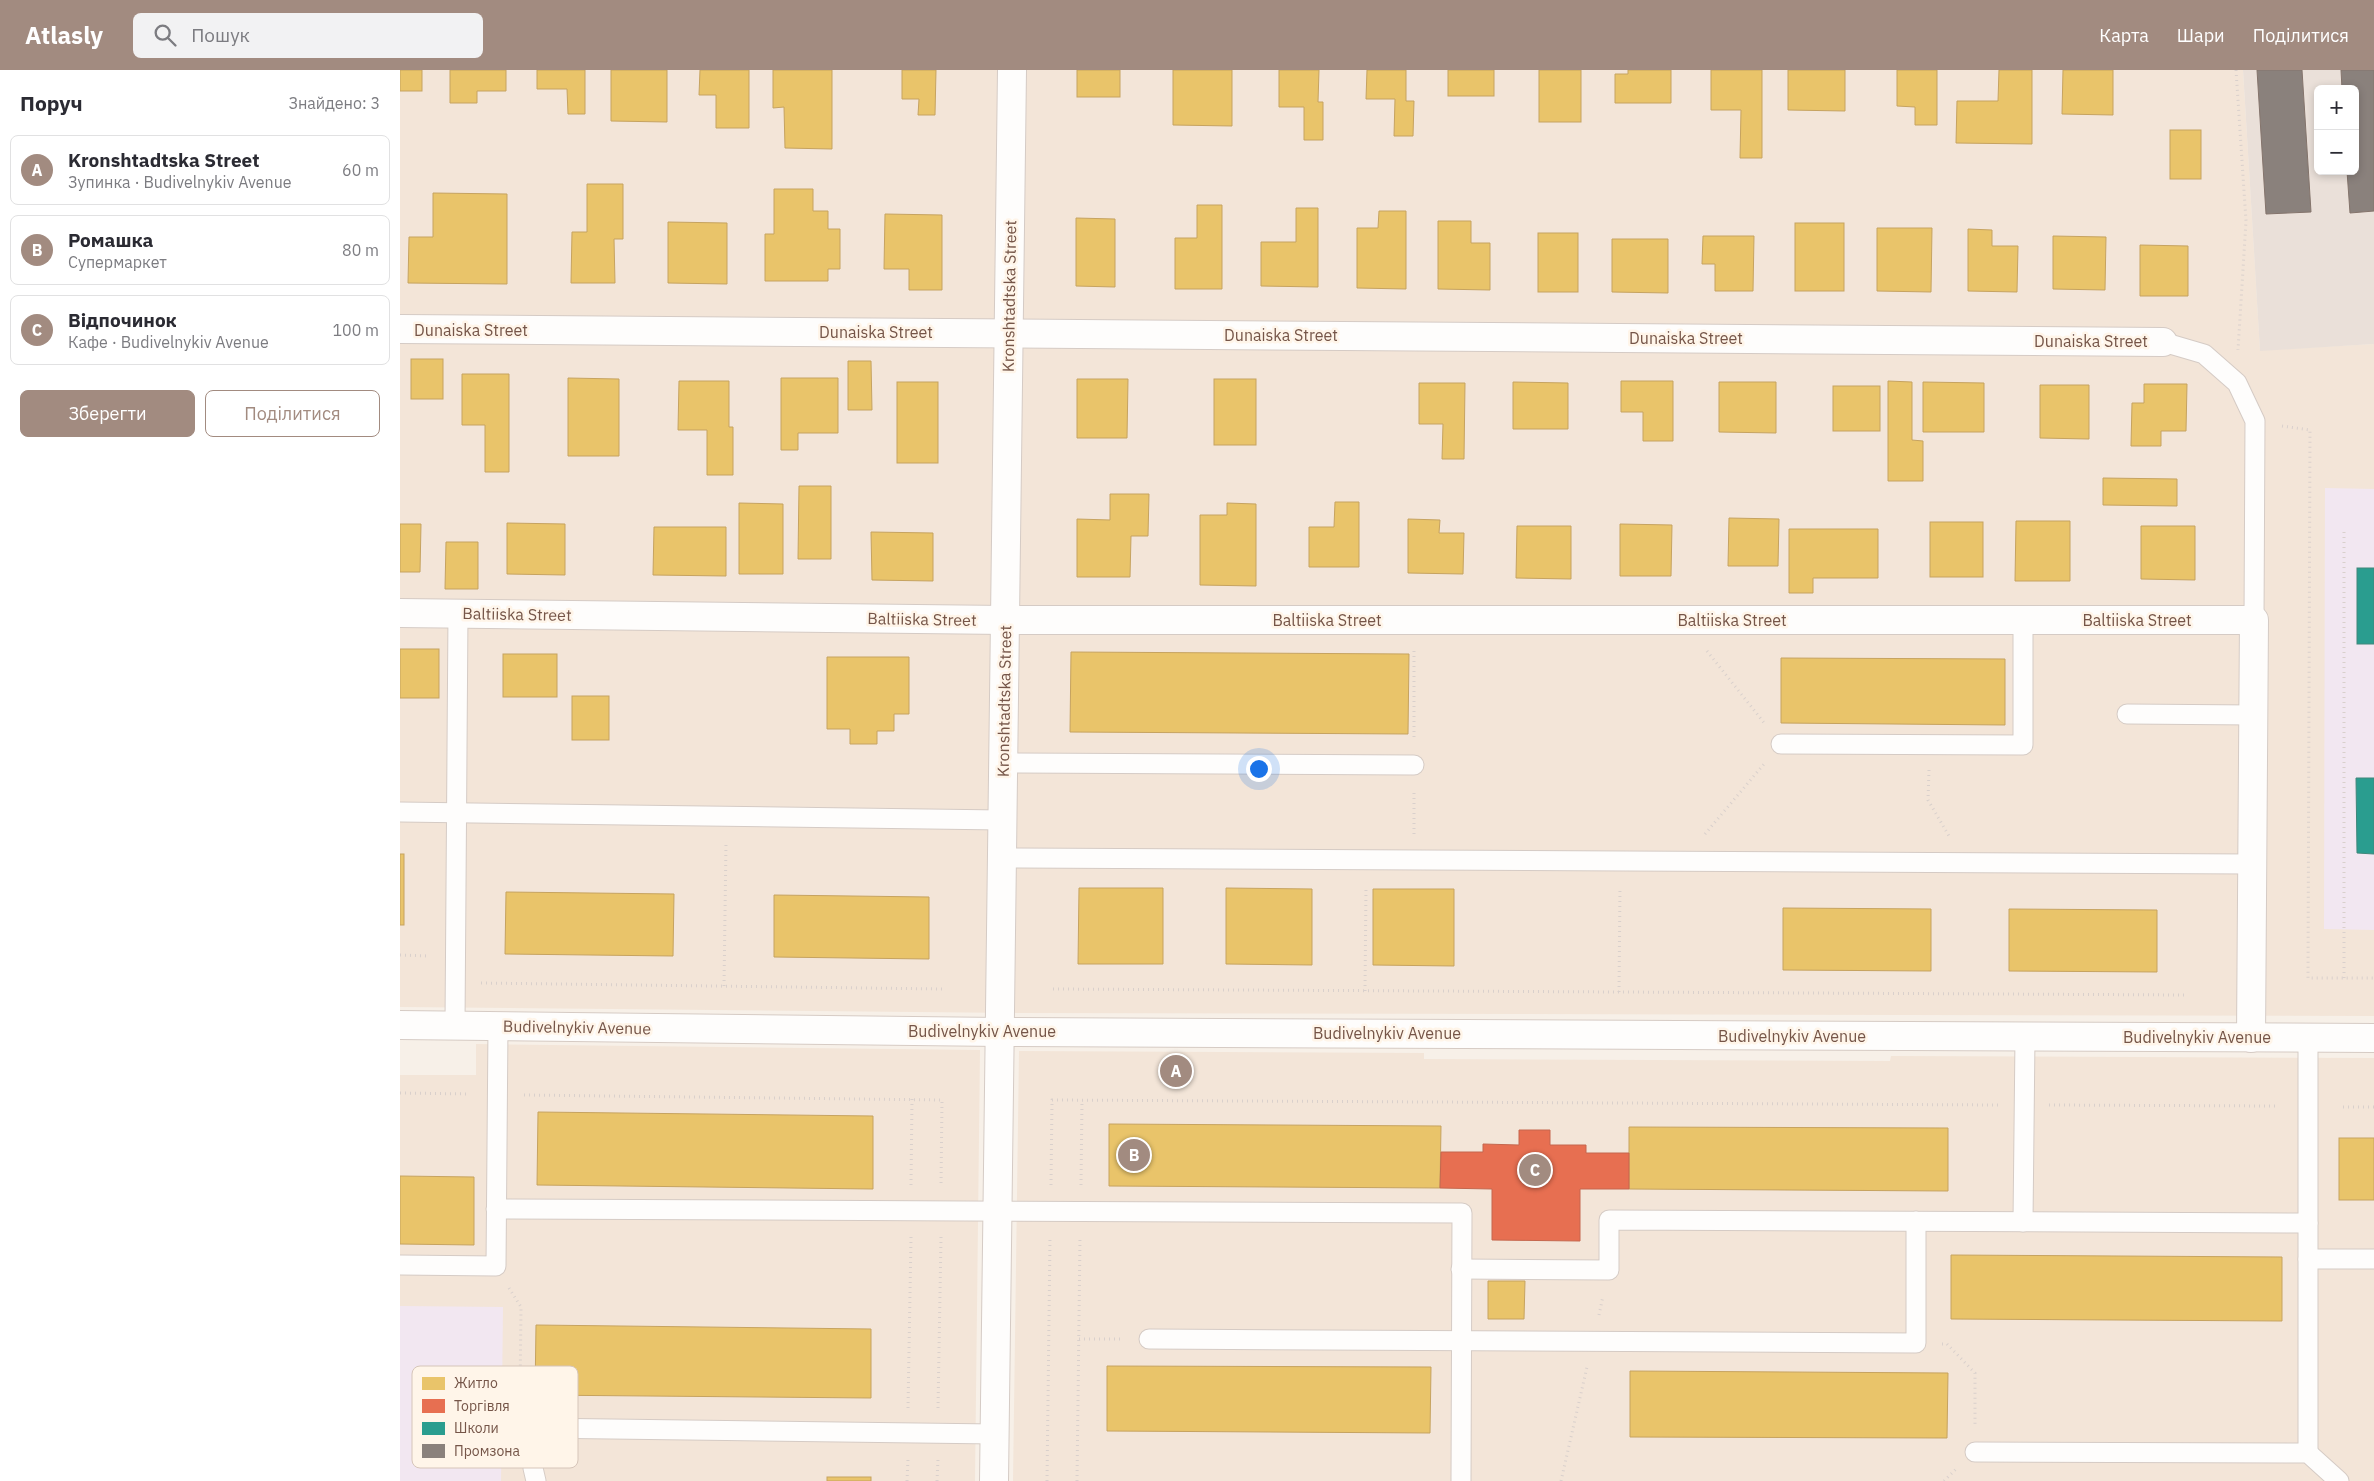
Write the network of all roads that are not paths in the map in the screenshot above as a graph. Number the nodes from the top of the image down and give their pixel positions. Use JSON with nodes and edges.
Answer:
{"nodes":[{"id":1,"x":1012,"y":70,"type":"edge"},
{"id":2,"x":400,"y":329,"type":"edge"},
{"id":3,"x":1008,"y":333,"type":"junction"},
{"id":4,"x":2162,"y":342,"type":"joint"},
{"id":5,"x":400,"y":613,"type":"edge"},
{"id":6,"x":458,"y":614,"type":"junction"},
{"id":7,"x":1005,"y":620,"type":"junction"},
{"id":8,"x":2023,"y":620,"type":"junction"},
{"id":9,"x":2254,"y":620,"type":"junction"},
{"id":10,"x":2127,"y":714,"type":"dead end"},
{"id":11,"x":2254,"y":714,"type":"junction"},
{"id":12,"x":1781,"y":744,"type":"road end"},
{"id":13,"x":1003,"y":763,"type":"junction"},
{"id":14,"x":1414,"y":765,"type":"dead end"},
{"id":15,"x":400,"y":812,"type":"edge"},
{"id":16,"x":456,"y":813,"type":"junction"},
{"id":17,"x":1002,"y":820,"type":"junction"},
{"id":18,"x":1002,"y":858,"type":"junction"},
{"id":19,"x":2252,"y":864,"type":"junction"},
{"id":20,"x":400,"y":1025,"type":"edge"},
{"id":21,"x":455,"y":1026,"type":"junction"},
{"id":22,"x":498,"y":1026,"type":"junction"},
{"id":23,"x":1000,"y":1032,"type":"junction"},
{"id":24,"x":2025,"y":1036,"type":"junction"},
{"id":25,"x":2251,"y":1038,"type":"junction"},
{"id":26,"x":2308,"y":1038,"type":"junction"},
{"id":27,"x":2374,"y":1038,"type":"edge"},
{"id":28,"x":496,"y":1209,"type":"junction"},
{"id":29,"x":998,"y":1211,"type":"junction"},
{"id":30,"x":1916,"y":1221,"type":"junction"},
{"id":31,"x":2023,"y":1222,"type":"junction"},
{"id":32,"x":2308,"y":1223,"type":"junction"},
{"id":33,"x":2308,"y":1259,"type":"junction"},
{"id":34,"x":2374,"y":1259,"type":"edge"},
{"id":35,"x":400,"y":1265,"type":"edge"},
{"id":36,"x":1461,"y":1269,"type":"junction"},
{"id":37,"x":1149,"y":1339,"type":"road end"},
{"id":38,"x":1461,"y":1341,"type":"junction"},
{"id":39,"x":578,"y":1429,"type":"edge"},
{"id":40,"x":995,"y":1434,"type":"junction"},
{"id":41,"x":1975,"y":1452,"type":"road end"},
{"id":42,"x":2308,"y":1453,"type":"junction"},
{"id":43,"x":533,"y":1468,"type":"edge"},
{"id":44,"x":536,"y":1481,"type":"edge"},
{"id":45,"x":994,"y":1481,"type":"edge"},
{"id":46,"x":1461,"y":1481,"type":"edge"},
{"id":47,"x":2338,"y":1481,"type":"edge"}],
"edges":[{"from":1,"to":3,"type":"street","name":"Kronshtadtska Street"},
{"from":2,"to":3,"type":"street","name":"Dunaiska Street"},
{"from":3,"to":4,"type":"street","name":"Dunaiska Street"},
{"from":3,"to":7,"type":"street","name":"Kronshtadtska Street"},
{"from":4,"to":9,"type":"lane"},
{"from":5,"to":6,"type":"street","name":"Baltiiska Street"},
{"from":6,"to":7,"type":"street","name":"Baltiiska Street"},
{"from":6,"to":16,"type":"lane"},
{"from":7,"to":8,"type":"street","name":"Baltiiska Street"},
{"from":7,"to":13,"type":"street","name":"Kronshtadtska Street"},
{"from":8,"to":9,"type":"street","name":"Baltiiska Street"},
{"from":8,"to":12,"type":"lane"},
{"from":9,"to":11,"type":"street"},
{"from":10,"to":11,"type":"lane"},
{"from":11,"to":19,"type":"street"},
{"from":13,"to":14,"type":"lane"},
{"from":13,"to":17,"type":"street","name":"Kronshtadtska Street"},
{"from":15,"to":16,"type":"lane"},
{"from":16,"to":17,"type":"lane"},
{"from":16,"to":21,"type":"lane"},
{"from":17,"to":18,"type":"street","name":"Kronshtadtska Street"},
{"from":18,"to":19,"type":"lane"},
{"from":18,"to":23,"type":"street","name":"Kronshtadtska Street"},
{"from":19,"to":25,"type":"street"},
{"from":20,"to":21,"type":"street","name":"Budivelnykiv Avenue"},
{"from":21,"to":22,"type":"street","name":"Budivelnykiv Avenue"},
{"from":22,"to":23,"type":"street","name":"Budivelnykiv Avenue"},
{"from":22,"to":28,"type":"lane"},
{"from":23,"to":24,"type":"street","name":"Budivelnykiv Avenue"},
{"from":23,"to":29,"type":"street","name":"Kronshtadtska Street"},
{"from":24,"to":25,"type":"street","name":"Budivelnykiv Avenue"},
{"from":24,"to":31,"type":"lane"},
{"from":25,"to":26,"type":"street","name":"Budivelnykiv Avenue"},
{"from":26,"to":27,"type":"street","name":"Budivelnykiv Avenue"},
{"from":26,"to":32,"type":"lane"},
{"from":28,"to":29,"type":"lane"},
{"from":28,"to":35,"type":"lane"},
{"from":29,"to":36,"type":"lane"},
{"from":29,"to":40,"type":"street","name":"Kronshtadtska Street"},
{"from":30,"to":31,"type":"lane"},
{"from":30,"to":36,"type":"lane"},
{"from":30,"to":38,"type":"lane"},
{"from":31,"to":32,"type":"lane"},
{"from":32,"to":33,"type":"lane"},
{"from":33,"to":34,"type":"lane"},
{"from":33,"to":42,"type":"lane"},
{"from":36,"to":38,"type":"lane"},
{"from":37,"to":38,"type":"lane"},
{"from":38,"to":46,"type":"lane"},
{"from":39,"to":40,"type":"lane"},
{"from":40,"to":45,"type":"street","name":"Kronshtadtska Street"},
{"from":41,"to":42,"type":"lane"},
{"from":42,"to":47,"type":"lane"},
{"from":43,"to":44,"type":"lane"}]}
